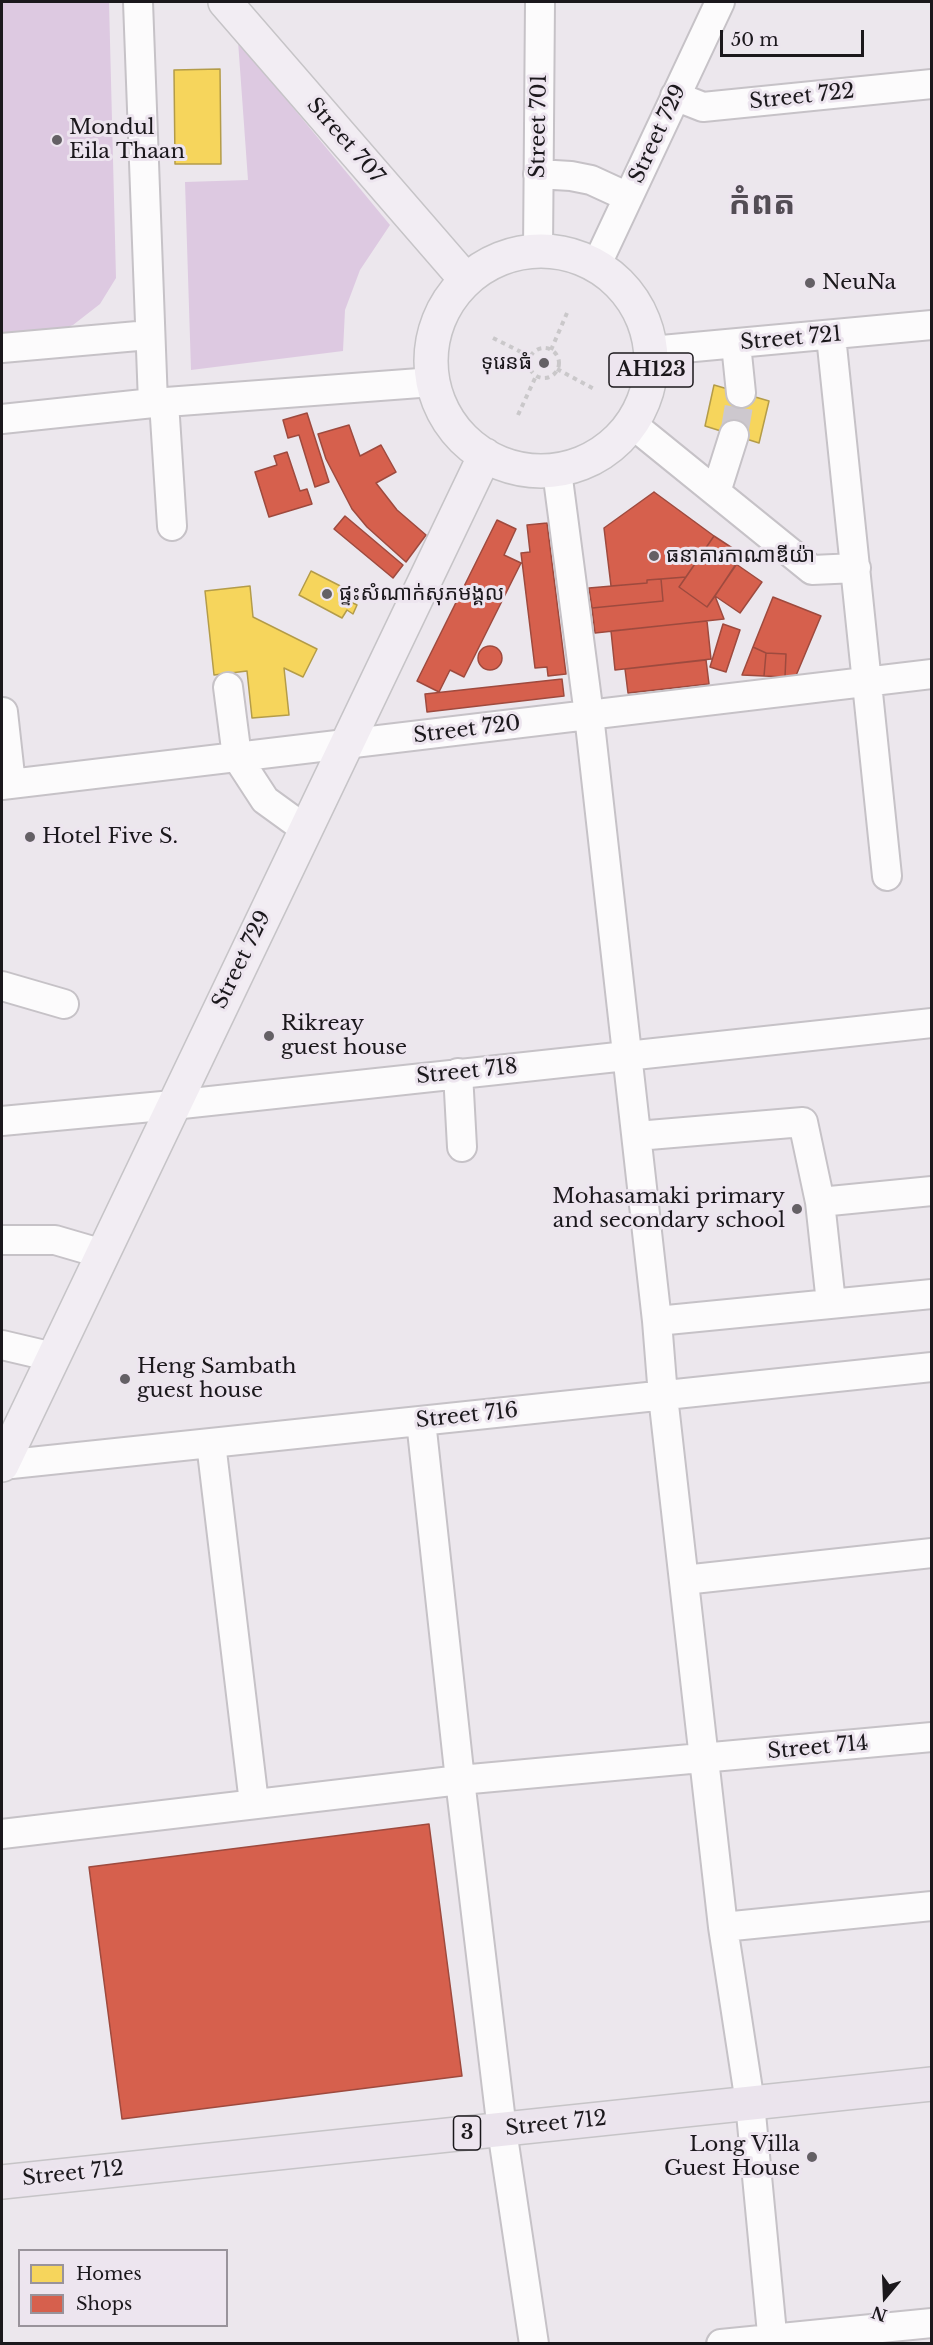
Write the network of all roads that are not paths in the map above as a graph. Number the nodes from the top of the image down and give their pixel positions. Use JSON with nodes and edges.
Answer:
{"nodes":[{"id":1,"x":138,"y":2,"type":"edge"},
{"id":2,"x":225,"y":2,"type":"edge"},
{"id":3,"x":540,"y":2,"type":"edge"},
{"id":4,"x":720,"y":2,"type":"edge"},
{"id":5,"x":932,"y":84,"type":"edge"},
{"id":6,"x":675,"y":96,"type":"junction"},
{"id":7,"x":538,"y":174,"type":"junction"},
{"id":8,"x":628,"y":196,"type":"junction"},
{"id":9,"x":538,"y":250,"type":"junction"},
{"id":10,"x":596,"y":266,"type":"junction"},
{"id":11,"x":466,"y":280,"type":"junction"},
{"id":12,"x":932,"y":325,"type":"edge"},
{"id":13,"x":149,"y":335,"type":"junction"},
{"id":14,"x":831,"y":336,"type":"junction"},
{"id":15,"x":736,"y":344,"type":"junction"},
{"id":16,"x":2,"y":348,"type":"edge"},
{"id":17,"x":651,"y":351,"type":"junction"},
{"id":18,"x":433,"y":382,"type":"junction"},
{"id":19,"x":741,"y":393,"type":"tunnel mouth"},
{"id":20,"x":158,"y":403,"type":"junction"},
{"id":21,"x":2,"y":419,"type":"edge"},
{"id":22,"x":632,"y":424,"type":"junction"},
{"id":23,"x":734,"y":435,"type":"tunnel mouth"},
{"id":24,"x":485,"y":456,"type":"junction"},
{"id":25,"x":557,"y":471,"type":"junction"},
{"id":26,"x":716,"y":492,"type":"junction"},
{"id":27,"x":172,"y":526,"type":"dead end"},
{"id":28,"x":856,"y":568,"type":"junction"},
{"id":29,"x":932,"y":674,"type":"edge"},
{"id":30,"x":867,"y":681,"type":"junction"},
{"id":31,"x":228,"y":687,"type":"dead end"},
{"id":32,"x":3,"y":712,"type":"dead end"},
{"id":33,"x":590,"y":715,"type":"junction"},
{"id":34,"x":345,"y":745,"type":"junction"},
{"id":35,"x":237,"y":757,"type":"junction"},
{"id":36,"x":6,"y":784,"type":"edge"},
{"id":37,"x":305,"y":829,"type":"junction"},
{"id":38,"x":887,"y":876,"type":"dead end"},
{"id":39,"x":2,"y":986,"type":"edge"},
{"id":40,"x":64,"y":1004,"type":"dead end"},
{"id":41,"x":932,"y":1023,"type":"edge"},
{"id":42,"x":628,"y":1055,"type":"junction"},
{"id":43,"x":458,"y":1073,"type":"junction"},
{"id":44,"x":173,"y":1106,"type":"junction"},
{"id":45,"x":2,"y":1121,"type":"edge"},
{"id":46,"x":637,"y":1136,"type":"junction"},
{"id":47,"x":462,"y":1147,"type":"dead end"},
{"id":48,"x":932,"y":1191,"type":"edge"},
{"id":49,"x":820,"y":1202,"type":"junction"},
{"id":50,"x":2,"y":1240,"type":"edge"},
{"id":51,"x":102,"y":1254,"type":"junction"},
{"id":52,"x":932,"y":1294,"type":"edge"},
{"id":53,"x":831,"y":1303,"type":"junction"},
{"id":54,"x":657,"y":1321,"type":"junction"},
{"id":55,"x":2,"y":1345,"type":"edge"},
{"id":56,"x":53,"y":1357,"type":"junction"},
{"id":57,"x":932,"y":1367,"type":"edge"},
{"id":58,"x":663,"y":1396,"type":"junction"},
{"id":59,"x":421,"y":1421,"type":"junction"},
{"id":60,"x":210,"y":1443,"type":"junction"},
{"id":61,"x":2,"y":1465,"type":"edge"},
{"id":62,"x":932,"y":1553,"type":"edge"},
{"id":63,"x":684,"y":1580,"type":"junction"},
{"id":64,"x":932,"y":1737,"type":"edge"},
{"id":65,"x":705,"y":1758,"type":"junction"},
{"id":66,"x":460,"y":1780,"type":"junction"},
{"id":67,"x":254,"y":1803,"type":"junction"},
{"id":68,"x":2,"y":1834,"type":"edge"},
{"id":69,"x":932,"y":1906,"type":"edge"},
{"id":70,"x":723,"y":1927,"type":"junction"},
{"id":71,"x":932,"y":2084,"type":"edge"},
{"id":72,"x":750,"y":2103,"type":"junction"},
{"id":73,"x":502,"y":2130,"type":"junction"},
{"id":74,"x":2,"y":2182,"type":"edge"},
{"id":75,"x":932,"y":2323,"type":"edge"},
{"id":76,"x":773,"y":2341,"type":"edge"},
{"id":77,"x":534,"y":2343,"type":"edge"},
{"id":78,"x":722,"y":2343,"type":"edge"}],
"edges":[{"from":1,"to":13,"type":"street"},
{"from":2,"to":11,"type":"main road","name":"Street 707"},
{"from":3,"to":7,"type":"street","name":"Street 701"},
{"from":4,"to":6,"type":"street","name":"Street 729"},
{"from":5,"to":6,"type":"street","name":"Street 722"},
{"from":6,"to":8,"type":"street","name":"Street 729"},
{"from":7,"to":8,"type":"street"},
{"from":7,"to":9,"type":"street","name":"Street 701"},
{"from":8,"to":10,"type":"street","name":"Street 729"},
{"from":9,"to":10,"type":"main road","number":"AH123"},
{"from":9,"to":11,"type":"main road","number":"AH123"},
{"from":10,"to":17,"type":"main road","number":"AH123"},
{"from":11,"to":18,"type":"main road","number":"AH123"},
{"from":12,"to":14,"type":"street","name":"Street 721"},
{"from":13,"to":16,"type":"street"},
{"from":13,"to":20,"type":"street"},
{"from":14,"to":15,"type":"street","name":"Street 721"},
{"from":14,"to":28,"type":"street"},
{"from":15,"to":17,"type":"street","name":"Street 721"},
{"from":15,"to":19,"type":"street"},
{"from":17,"to":22,"type":"main road","number":"AH123"},
{"from":18,"to":20,"type":"street"},
{"from":18,"to":24,"type":"main road","number":"AH123"},
{"from":20,"to":21,"type":"street"},
{"from":20,"to":27,"type":"street"},
{"from":22,"to":25,"type":"main road","number":"AH123"},
{"from":22,"to":26,"type":"street"},
{"from":23,"to":26,"type":"street"},
{"from":24,"to":25,"type":"main road","number":"AH123"},
{"from":24,"to":34,"type":"main road","name":"Street 729"},
{"from":25,"to":33,"type":"street"},
{"from":26,"to":28,"type":"street"},
{"from":28,"to":30,"type":"street"},
{"from":29,"to":30,"type":"street","name":"Street 720"},
{"from":30,"to":33,"type":"street","name":"Street 720"},
{"from":30,"to":38,"type":"street"},
{"from":31,"to":35,"type":"street"},
{"from":32,"to":36,"type":"street"},
{"from":33,"to":34,"type":"street","name":"Street 720"},
{"from":33,"to":42,"type":"street"},
{"from":34,"to":35,"type":"street","name":"Street 720"},
{"from":34,"to":37,"type":"main road","name":"Street 729"},
{"from":35,"to":36,"type":"street","name":"Street 720"},
{"from":35,"to":37,"type":"street"},
{"from":37,"to":44,"type":"main road","name":"Street 729"},
{"from":39,"to":40,"type":"street"},
{"from":41,"to":42,"type":"street","name":"Street 718"},
{"from":42,"to":43,"type":"street","name":"Street 718"},
{"from":42,"to":46,"type":"street"},
{"from":43,"to":44,"type":"street","name":"Street 718"},
{"from":43,"to":47,"type":"street"},
{"from":44,"to":45,"type":"street","name":"Street 718"},
{"from":44,"to":51,"type":"main road","name":"Street 729"},
{"from":46,"to":49,"type":"street"},
{"from":46,"to":54,"type":"street"},
{"from":48,"to":49,"type":"street"},
{"from":49,"to":53,"type":"street"},
{"from":50,"to":51,"type":"street"},
{"from":51,"to":56,"type":"main road","name":"Street 729"},
{"from":52,"to":53,"type":"street"},
{"from":53,"to":54,"type":"street"},
{"from":54,"to":58,"type":"street"},
{"from":55,"to":56,"type":"street"},
{"from":56,"to":61,"type":"main road","name":"Street 729"},
{"from":57,"to":58,"type":"street","name":"Street 716"},
{"from":58,"to":59,"type":"street","name":"Street 716"},
{"from":58,"to":63,"type":"street"},
{"from":59,"to":60,"type":"street","name":"Street 716"},
{"from":59,"to":66,"type":"street"},
{"from":60,"to":61,"type":"street","name":"Street 716"},
{"from":60,"to":67,"type":"street"},
{"from":62,"to":63,"type":"street"},
{"from":63,"to":65,"type":"street"},
{"from":64,"to":65,"type":"street","name":"Street 714"},
{"from":65,"to":66,"type":"street","name":"Street 714"},
{"from":65,"to":70,"type":"street"},
{"from":66,"to":67,"type":"street","name":"Street 714"},
{"from":66,"to":73,"type":"street"},
{"from":67,"to":68,"type":"street","name":"Street 714"},
{"from":69,"to":70,"type":"street"},
{"from":70,"to":72,"type":"street"},
{"from":71,"to":72,"type":"highway","name":"Street 712","number":"3"},
{"from":72,"to":73,"type":"highway","name":"Street 712","number":"3"},
{"from":72,"to":76,"type":"street"},
{"from":73,"to":74,"type":"highway","name":"Street 712","number":"3"},
{"from":73,"to":77,"type":"street"},
{"from":75,"to":76,"type":"street"},
{"from":76,"to":78,"type":"street"}]}
